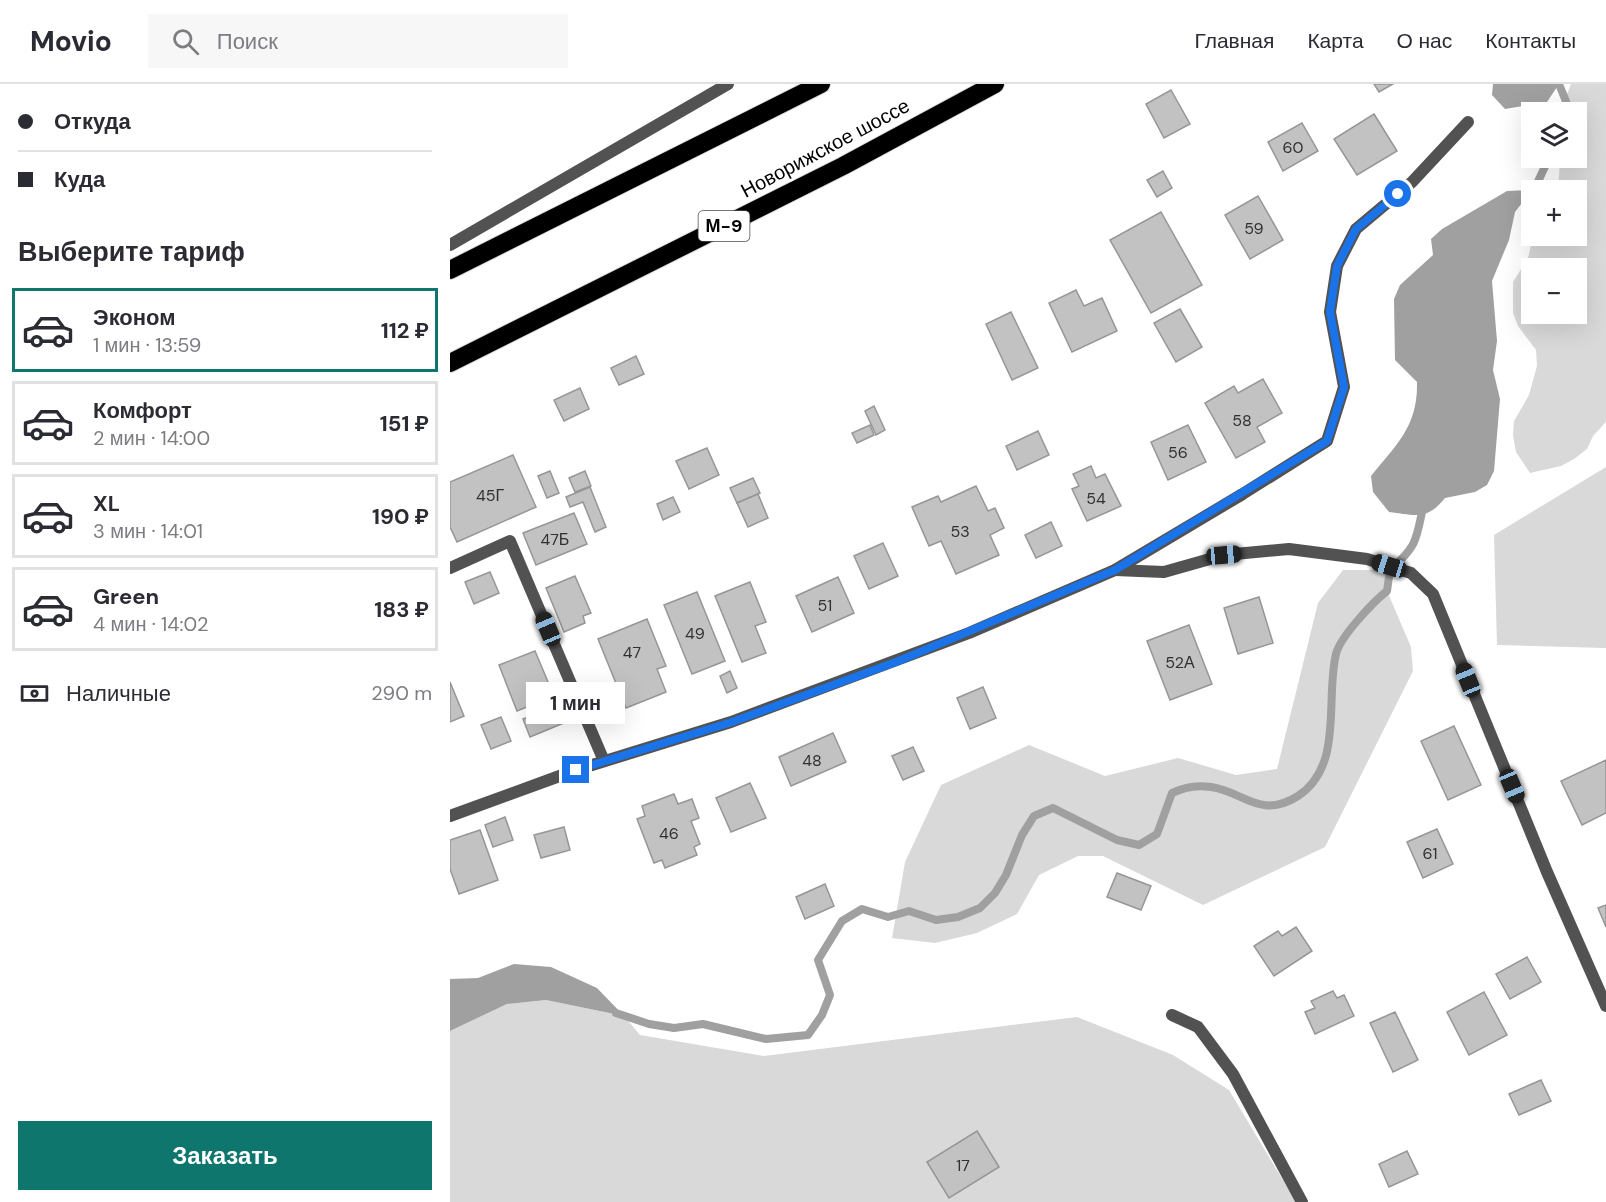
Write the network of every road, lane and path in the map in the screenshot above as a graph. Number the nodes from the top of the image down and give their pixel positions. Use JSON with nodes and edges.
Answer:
{"nodes":[{"id":1,"x":728,"y":84,"type":"edge"},
{"id":2,"x":821,"y":84,"type":"edge"},
{"id":3,"x":995,"y":84,"type":"edge"},
{"id":4,"x":1468,"y":122,"type":"dead end"},
{"id":5,"x":450,"y":245,"type":"edge"},
{"id":6,"x":450,"y":270,"type":"edge"},
{"id":7,"x":450,"y":363,"type":"edge"},
{"id":8,"x":450,"y":568,"type":"edge"},
{"id":9,"x":1115,"y":570,"type":"junction"},
{"id":10,"x":604,"y":761,"type":"junction"},
{"id":11,"x":450,"y":816,"type":"edge"},
{"id":12,"x":1606,"y":1006,"type":"edge"},
{"id":13,"x":1172,"y":1014,"type":"dead end"},
{"id":14,"x":1302,"y":1202,"type":"edge"}],
"edges":[{"from":1,"to":5,"type":"street"},
{"from":2,"to":6,"type":"highway"},
{"from":3,"to":7,"type":"highway","name":"Новорижское шоссе","number":"М-9"},
{"from":4,"to":9,"type":"street"},
{"from":8,"to":10,"type":"street"},
{"from":9,"to":10,"type":"street"},
{"from":9,"to":12,"type":"street"},
{"from":10,"to":11,"type":"street"},
{"from":13,"to":14,"type":"street"}]}
